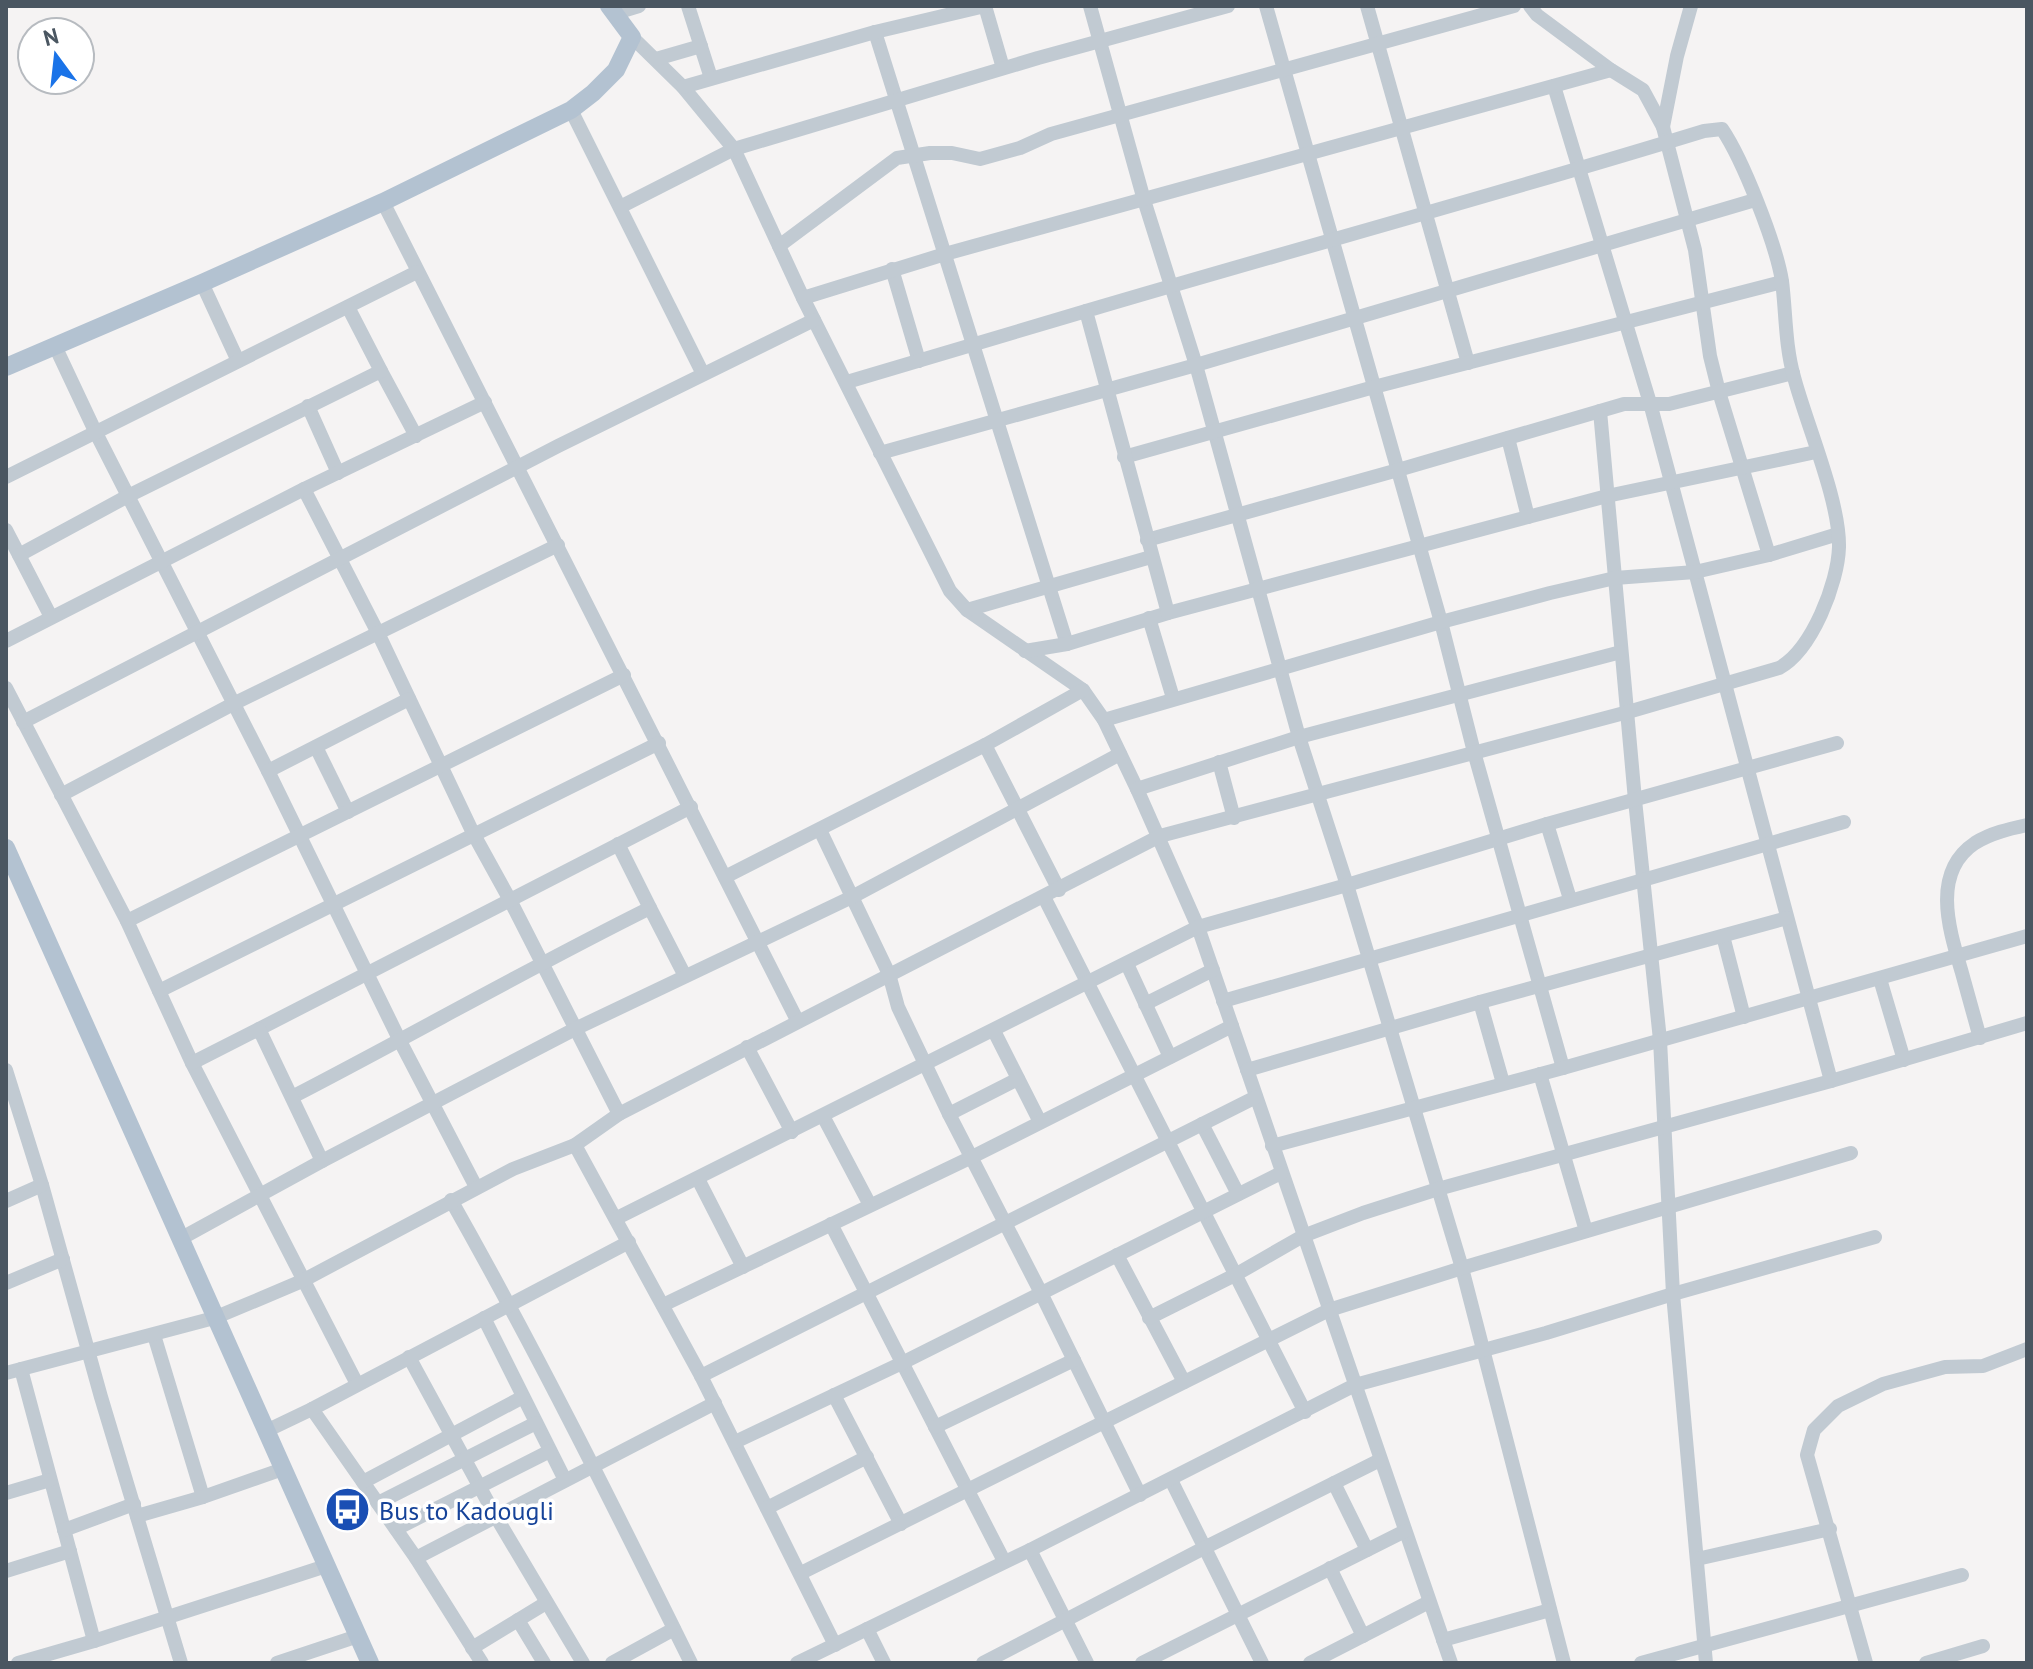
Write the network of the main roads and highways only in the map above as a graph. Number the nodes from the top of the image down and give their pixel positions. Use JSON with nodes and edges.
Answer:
{"nodes":[{"id":1,"x":612,"y":10,"type":"edge"},
{"id":2,"x":6,"y":367,"type":"edge"},
{"id":3,"x":6,"y":848,"type":"edge"},
{"id":4,"x":370,"y":1663,"type":"edge"}],
"edges":[{"from":1,"to":2,"type":"main road"},
{"from":3,"to":4,"type":"main road"}]}
